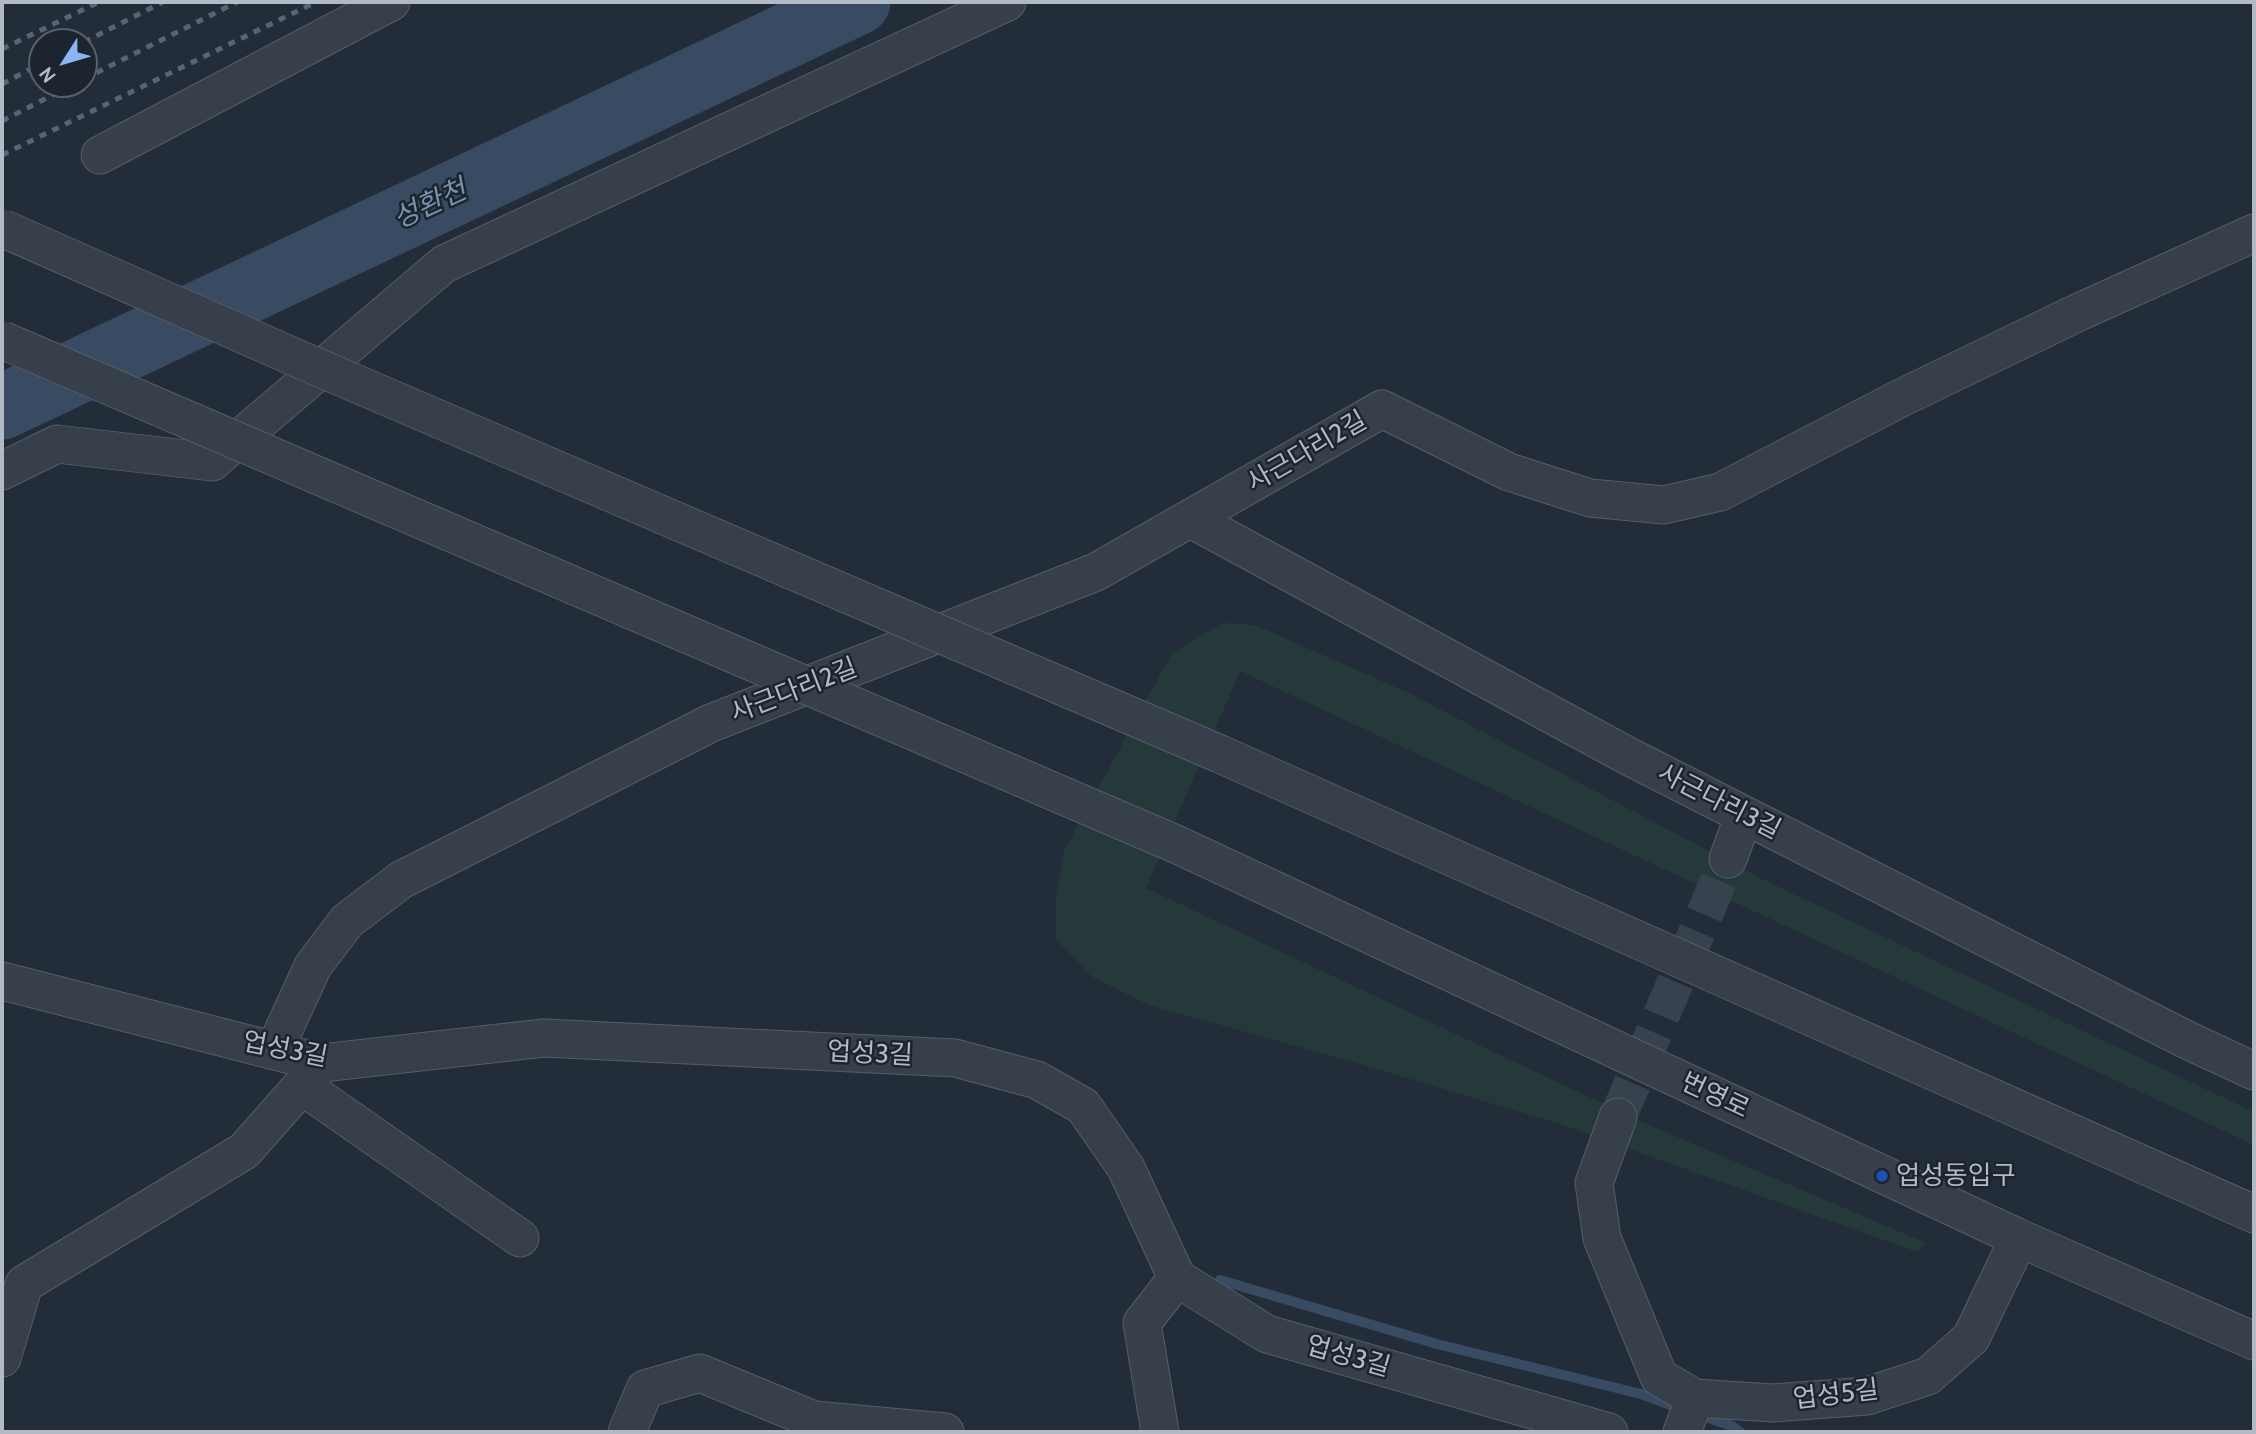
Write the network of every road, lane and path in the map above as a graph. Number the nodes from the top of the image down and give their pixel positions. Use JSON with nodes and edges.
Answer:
{"nodes":[{"id":1,"x":391,"y":2,"type":"edge"},
{"id":2,"x":1007,"y":2,"type":"edge"},
{"id":3,"x":100,"y":155,"type":"dead end"},
{"id":4,"x":2,"y":228,"type":"edge"},
{"id":5,"x":2254,"y":233,"type":"edge"},
{"id":6,"x":2,"y":340,"type":"edge"},
{"id":7,"x":2,"y":471,"type":"edge"},
{"id":8,"x":1191,"y":519,"type":"junction"},
{"id":9,"x":1744,"y":815,"type":"junction"},
{"id":10,"x":1727,"y":859,"type":"tunnel mouth"},
{"id":11,"x":2,"y":981,"type":"edge"},
{"id":12,"x":274,"y":1051,"type":"junction"},
{"id":13,"x":2254,"y":1071,"type":"edge"},
{"id":14,"x":312,"y":1074,"type":"junction"},
{"id":15,"x":1618,"y":1117,"type":"tunnel mouth"},
{"id":16,"x":2254,"y":1214,"type":"edge"},
{"id":17,"x":520,"y":1238,"type":"dead end"},
{"id":18,"x":2019,"y":1238,"type":"junction"},
{"id":19,"x":1177,"y":1278,"type":"junction"},
{"id":20,"x":2254,"y":1341,"type":"edge"},
{"id":21,"x":2,"y":1358,"type":"edge"},
{"id":22,"x":1690,"y":1412,"type":"edge"},
{"id":23,"x":1154,"y":1431,"type":"edge"},
{"id":24,"x":627,"y":1432,"type":"edge"},
{"id":25,"x":945,"y":1432,"type":"edge"},
{"id":26,"x":1609,"y":1432,"type":"edge"}],
"edges":[{"from":1,"to":3,"type":"street"},
{"from":2,"to":7,"type":"street"},
{"from":4,"to":16,"type":"street","bridge":true},
{"from":5,"to":8,"type":"street","name":"사근다리2길"},
{"from":6,"to":18,"type":"street","name":"번영로","bridge":true},
{"from":8,"to":9,"type":"street","name":"사근다리3길"},
{"from":8,"to":12,"type":"street","name":"사근다리2길"},
{"from":9,"to":10,"type":"street"},
{"from":9,"to":13,"type":"street","name":"사근다리3길"},
{"from":11,"to":12,"type":"street","name":"업성3길"},
{"from":12,"to":14,"type":"street","name":"업성3길"},
{"from":14,"to":17,"type":"street"},
{"from":14,"to":19,"type":"street","name":"업성3길"},
{"from":14,"to":21,"type":"street"},
{"from":15,"to":22,"type":"street"},
{"from":18,"to":20,"type":"street","name":"번영로"},
{"from":18,"to":22,"type":"street","name":"업성5길"},
{"from":19,"to":23,"type":"street"},
{"from":19,"to":26,"type":"street","name":"업성3길"},
{"from":24,"to":25,"type":"street"}]}
